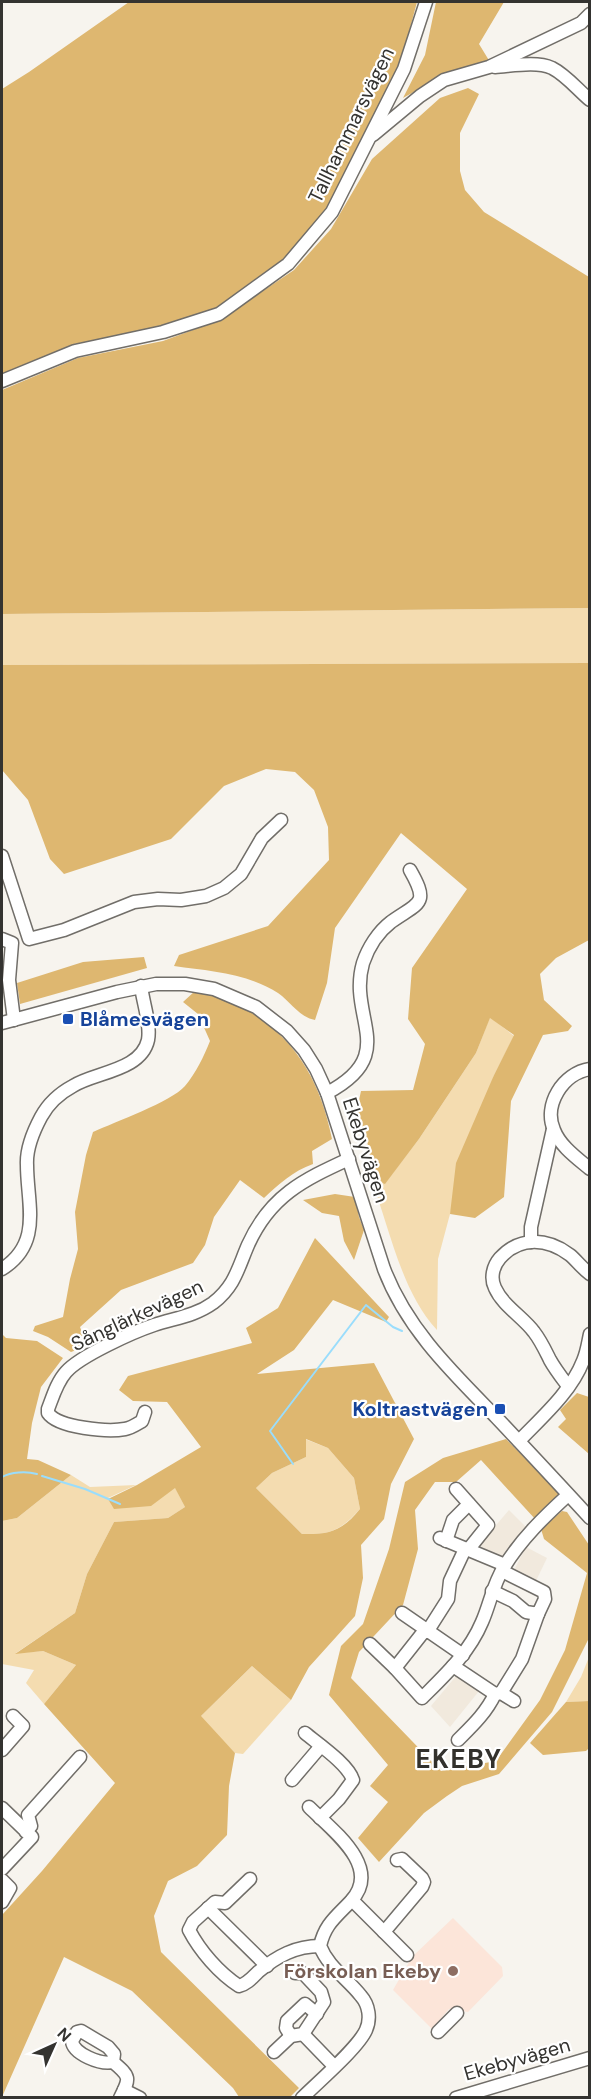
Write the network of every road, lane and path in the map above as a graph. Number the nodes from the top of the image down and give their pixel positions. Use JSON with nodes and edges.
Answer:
{"nodes":[{"id":1,"x":426,"y":2,"type":"edge"},
{"id":2,"x":590,"y":14,"type":"edge"},
{"id":3,"x":489,"y":67,"type":"junction"},
{"id":4,"x":590,"y":100,"type":"edge"},
{"id":5,"x":367,"y":141,"type":"junction"},
{"id":6,"x":2,"y":381,"type":"edge"},
{"id":7,"x":281,"y":820,"type":"dead end"},
{"id":8,"x":2,"y":856,"type":"edge"},
{"id":9,"x":410,"y":870,"type":"dead end"},
{"id":10,"x":29,"y":939,"type":"junction"},
{"id":11,"x":7,"y":941,"type":"edge"},
{"id":12,"x":141,"y":986,"type":"junction"},
{"id":13,"x":8,"y":1021,"type":"edge"},
{"id":14,"x":590,"y":1069,"type":"edge"},
{"id":15,"x":327,"y":1093,"type":"junction"},
{"id":16,"x":554,"y":1130,"type":"junction"},
{"id":17,"x":349,"y":1159,"type":"junction"},
{"id":18,"x":590,"y":1169,"type":"edge"},
{"id":19,"x":531,"y":1242,"type":"junction"},
{"id":20,"x":2,"y":1269,"type":"edge"},
{"id":21,"x":590,"y":1274,"type":"edge"},
{"id":22,"x":590,"y":1334,"type":"edge"},
{"id":23,"x":568,"y":1386,"type":"junction"},
{"id":24,"x":146,"y":1412,"type":"dead end"},
{"id":25,"x":519,"y":1441,"type":"junction"},
{"id":26,"x":456,"y":1489,"type":"dead end"},
{"id":27,"x":568,"y":1495,"type":"junction"},
{"id":28,"x":470,"y":1504,"type":"junction"},
{"id":29,"x":590,"y":1518,"type":"edge"},
{"id":30,"x":466,"y":1550,"type":"junction"},
{"id":31,"x":503,"y":1568,"type":"junction"},
{"id":32,"x":492,"y":1591,"type":"junction"},
{"id":33,"x":402,"y":1613,"type":"dead end"},
{"id":34,"x":538,"y":1614,"type":"junction"},
{"id":35,"x":426,"y":1631,"type":"junction"},
{"id":36,"x":370,"y":1644,"type":"dead end"},
{"id":37,"x":463,"y":1655,"type":"junction"},
{"id":38,"x":453,"y":1666,"type":"junction"},
{"id":39,"x":395,"y":1668,"type":"junction"},
{"id":40,"x":498,"y":1693,"type":"junction"},
{"id":41,"x":514,"y":1701,"type":"dead end"},
{"id":42,"x":13,"y":1716,"type":"dead end"},
{"id":43,"x":305,"y":1732,"type":"dead end"},
{"id":44,"x":458,"y":1740,"type":"dead end"},
{"id":45,"x":321,"y":1746,"type":"junction"},
{"id":46,"x":2,"y":1750,"type":"edge"},
{"id":47,"x":80,"y":1757,"type":"dead end"},
{"id":48,"x":292,"y":1780,"type":"dead end"},
{"id":49,"x":309,"y":1807,"type":"dead end"},
{"id":50,"x":2,"y":1808,"type":"edge"},
{"id":51,"x":320,"y":1818,"type":"junction"},
{"id":52,"x":26,"y":1832,"type":"junction"},
{"id":53,"x":397,"y":1860,"type":"dead end"},
{"id":54,"x":2,"y":1869,"type":"edge"},
{"id":55,"x":250,"y":1879,"type":"dead end"},
{"id":56,"x":2,"y":1880,"type":"edge"},
{"id":57,"x":352,"y":1900,"type":"junction"},
{"id":58,"x":2,"y":1902,"type":"edge"},
{"id":59,"x":208,"y":1908,"type":"junction"},
{"id":60,"x":384,"y":1932,"type":"junction"},
{"id":61,"x":320,"y":1946,"type":"junction"},
{"id":62,"x":407,"y":1955,"type":"dead end"},
{"id":63,"x":263,"y":1969,"type":"junction"},
{"id":64,"x":295,"y":1973,"type":"dead end"},
{"id":65,"x":457,"y":2013,"type":"dead end"},
{"id":66,"x":317,"y":2014,"type":"junction"},
{"id":67,"x":438,"y":2032,"type":"dead end"},
{"id":68,"x":297,"y":2035,"type":"junction"},
{"id":69,"x":274,"y":2052,"type":"dead end"},
{"id":70,"x":590,"y":2058,"type":"edge"},
{"id":71,"x":113,"y":2062,"type":"dead end"},
{"id":72,"x":334,"y":2066,"type":"junction"},
{"id":73,"x":122,"y":2094,"type":"edge"},
{"id":74,"x":140,"y":2097,"type":"edge"},
{"id":75,"x":302,"y":2097,"type":"edge"},
{"id":76,"x":456,"y":2097,"type":"edge"}],
"edges":[{"from":1,"to":5,"type":"street","name":"Tallhammarsvägen"},
{"from":2,"to":3,"type":"street"},
{"from":3,"to":4,"type":"street"},
{"from":3,"to":5,"type":"street"},
{"from":5,"to":6,"type":"street","name":"Tallhammarsvägen"},
{"from":7,"to":10,"type":"street"},
{"from":8,"to":10,"type":"street"},
{"from":9,"to":15,"type":"street"},
{"from":10,"to":11,"type":"street"},
{"from":11,"to":13,"type":"street"},
{"from":12,"to":13,"type":"street","name":"Ekebyvägen"},
{"from":12,"to":15,"type":"street","name":"Ekebyvägen"},
{"from":12,"to":20,"type":"street"},
{"from":14,"to":16,"type":"street"},
{"from":15,"to":17,"type":"street","name":"Ekebyvägen"},
{"from":16,"to":18,"type":"street"},
{"from":16,"to":19,"type":"street"},
{"from":17,"to":24,"type":"street","name":"Sånglärkevägen"},
{"from":17,"to":25,"type":"street","name":"Ekebyvägen"},
{"from":19,"to":21,"type":"street"},
{"from":19,"to":23,"type":"street"},
{"from":22,"to":23,"type":"street"},
{"from":23,"to":25,"type":"street"},
{"from":25,"to":27,"type":"street","name":"Ekebyvägen"},
{"from":26,"to":28,"type":"street"},
{"from":27,"to":29,"type":"street","name":"Ekebyvägen"},
{"from":27,"to":31,"type":"street"},
{"from":28,"to":30,"type":"street"},
{"from":28,"to":30,"type":"street"},
{"from":30,"to":31,"type":"street"},
{"from":30,"to":35,"type":"street"},
{"from":31,"to":32,"type":"street"},
{"from":31,"to":34,"type":"street"},
{"from":32,"to":34,"type":"street"},
{"from":32,"to":37,"type":"street"},
{"from":33,"to":35,"type":"street"},
{"from":34,"to":40,"type":"street"},
{"from":35,"to":37,"type":"street"},
{"from":35,"to":39,"type":"street"},
{"from":36,"to":39,"type":"street"},
{"from":37,"to":38,"type":"street"},
{"from":38,"to":39,"type":"street"},
{"from":38,"to":40,"type":"street"},
{"from":40,"to":41,"type":"street"},
{"from":40,"to":44,"type":"street"},
{"from":42,"to":46,"type":"street"},
{"from":43,"to":45,"type":"street"},
{"from":45,"to":48,"type":"street"},
{"from":45,"to":51,"type":"street"},
{"from":47,"to":52,"type":"street"},
{"from":49,"to":51,"type":"street"},
{"from":50,"to":52,"type":"street"},
{"from":51,"to":57,"type":"street"},
{"from":52,"to":54,"type":"street"},
{"from":53,"to":60,"type":"street"},
{"from":55,"to":59,"type":"street"},
{"from":56,"to":58,"type":"street"},
{"from":57,"to":60,"type":"street"},
{"from":57,"to":61,"type":"street"},
{"from":59,"to":63,"type":"street"},
{"from":59,"to":63,"type":"street"},
{"from":60,"to":62,"type":"street"},
{"from":61,"to":63,"type":"street"},
{"from":61,"to":72,"type":"street"},
{"from":64,"to":66,"type":"street"},
{"from":65,"to":67,"type":"street"},
{"from":66,"to":68,"type":"street"},
{"from":66,"to":68,"type":"street"},
{"from":68,"to":69,"type":"street"},
{"from":68,"to":72,"type":"street"},
{"from":70,"to":76,"type":"street","name":"Ekebyvägen"},
{"from":71,"to":73,"type":"street"},
{"from":72,"to":75,"type":"street"},
{"from":73,"to":74,"type":"street"}]}
